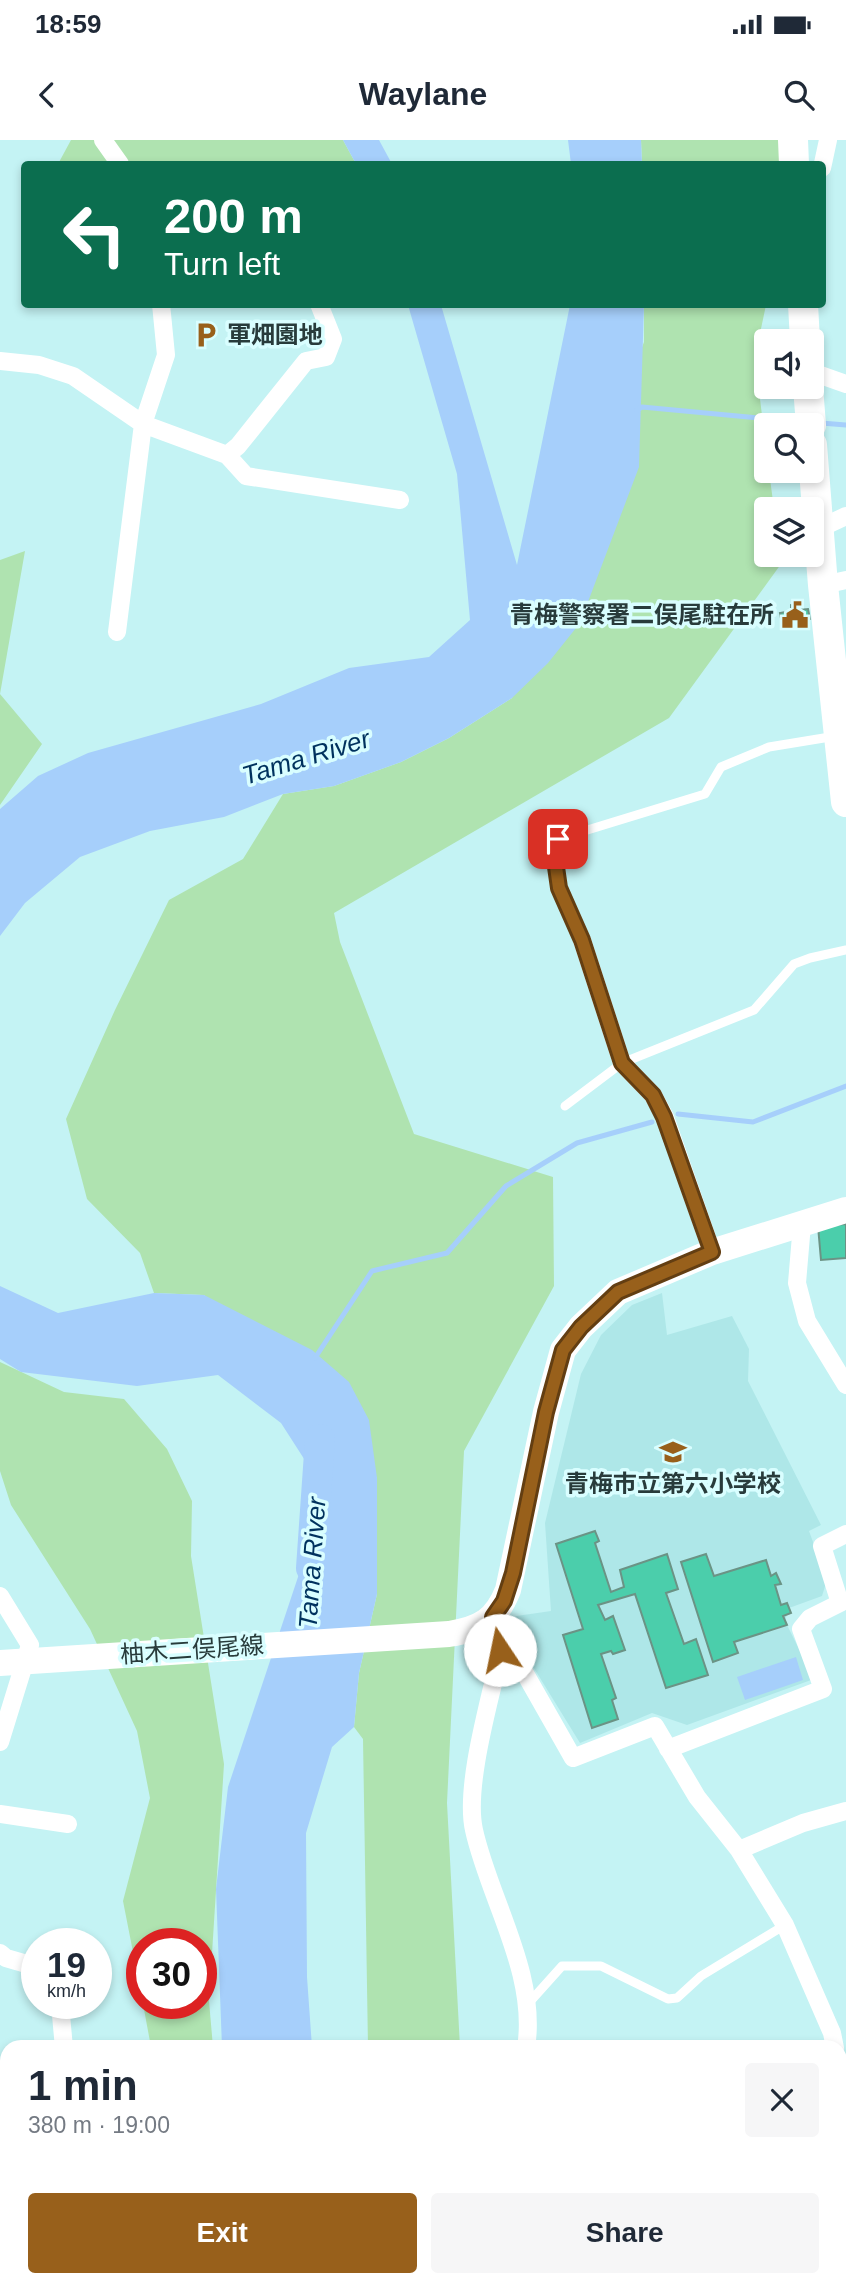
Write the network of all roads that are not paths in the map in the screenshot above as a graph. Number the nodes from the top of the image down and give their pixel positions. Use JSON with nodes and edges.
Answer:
{"nodes":[{"id":1,"x":103,"y":140,"type":"edge"},
{"id":2,"x":793,"y":140,"type":"edge"},
{"id":3,"x":828,"y":140,"type":"edge"},
{"id":4,"x":118,"y":161,"type":"edge"},
{"id":5,"x":794,"y":161,"type":"edge"},
{"id":6,"x":824,"y":161,"type":"edge"},
{"id":7,"x":161,"y":308,"type":"edge"},
{"id":8,"x":321,"y":308,"type":"edge"},
{"id":9,"x":0,"y":360,"type":"edge"},
{"id":10,"x":824,"y":376,"type":"edge"},
{"id":11,"x":846,"y":384,"type":"edge"},
{"id":12,"x":143,"y":424,"type":"junction"},
{"id":13,"x":227,"y":455,"type":"junction"},
{"id":14,"x":400,"y":500,"type":"dead end"},
{"id":15,"x":846,"y":516,"type":"edge"},
{"id":16,"x":824,"y":518,"type":"edge"},
{"id":17,"x":824,"y":544,"type":"edge"},
{"id":18,"x":834,"y":582,"type":"edge"},
{"id":19,"x":117,"y":632,"type":"dead end"},
{"id":20,"x":838,"y":736,"type":"junction"},
{"id":21,"x":846,"y":802,"type":"edge"},
{"id":22,"x":582,"y":940,"type":"joint"},
{"id":23,"x":846,"y":950,"type":"edge"},
{"id":24,"x":622,"y":1063,"type":"junction"},
{"id":25,"x":565,"y":1105,"type":"dead end"},
{"id":26,"x":846,"y":1210,"type":"edge"},
{"id":27,"x":802,"y":1224,"type":"junction"},
{"id":28,"x":712,"y":1252,"type":"junction"},
{"id":29,"x":846,"y":1385,"type":"edge"},
{"id":30,"x":846,"y":1534,"type":"edge"},
{"id":31,"x":0,"y":1596,"type":"edge"},
{"id":32,"x":493,"y":1617,"type":"junction"},
{"id":33,"x":0,"y":1662,"type":"edge"},
{"id":34,"x":0,"y":1742,"type":"edge"},
{"id":35,"x":668,"y":1749,"type":"junction"},
{"id":36,"x":846,"y":1811,"type":"edge"},
{"id":37,"x":0,"y":1814,"type":"edge"},
{"id":38,"x":68,"y":1824,"type":"dead end"},
{"id":39,"x":739,"y":1850,"type":"junction"},
{"id":40,"x":785,"y":1925,"type":"junction"},
{"id":41,"x":0,"y":1953,"type":"edge"},
{"id":42,"x":21,"y":1962,"type":"edge"},
{"id":43,"x":527,"y":2006,"type":"junction"},
{"id":44,"x":62,"y":2019,"type":"edge"},
{"id":45,"x":63,"y":2040,"type":"edge"},
{"id":46,"x":527,"y":2040,"type":"edge"},
{"id":47,"x":833,"y":2040,"type":"edge"}],
"edges":[{"from":1,"to":4,"type":"street"},
{"from":2,"to":5,"type":"highway"},
{"from":3,"to":6,"type":"street"},
{"from":7,"to":12,"type":"street"},
{"from":8,"to":13,"type":"street"},
{"from":9,"to":12,"type":"street"},
{"from":10,"to":11,"type":"street"},
{"from":12,"to":13,"type":"street"},
{"from":12,"to":19,"type":"street"},
{"from":13,"to":14,"type":"street"},
{"from":15,"to":16,"type":"street"},
{"from":17,"to":18,"type":"highway"},
{"from":18,"to":20,"type":"highway"},
{"from":20,"to":21,"type":"highway"},
{"from":20,"to":22,"type":"lane"},
{"from":22,"to":24,"type":"street"},
{"from":23,"to":24,"type":"lane"},
{"from":24,"to":25,"type":"lane"},
{"from":24,"to":28,"type":"street"},
{"from":26,"to":27,"type":"main road"},
{"from":27,"to":28,"type":"main road"},
{"from":27,"to":29,"type":"street"},
{"from":28,"to":32,"type":"main road"},
{"from":30,"to":35,"type":"street"},
{"from":31,"to":34,"type":"street"},
{"from":32,"to":33,"type":"main road","name":"柚木二俣尾線"},
{"from":32,"to":35,"type":"street"},
{"from":32,"to":43,"type":"street"},
{"from":35,"to":39,"type":"street"},
{"from":36,"to":39,"type":"street"},
{"from":37,"to":38,"type":"street"},
{"from":39,"to":40,"type":"street"},
{"from":40,"to":43,"type":"lane"},
{"from":40,"to":47,"type":"street"},
{"from":41,"to":42,"type":"street"},
{"from":43,"to":46,"type":"street"},
{"from":44,"to":45,"type":"street"}]}
